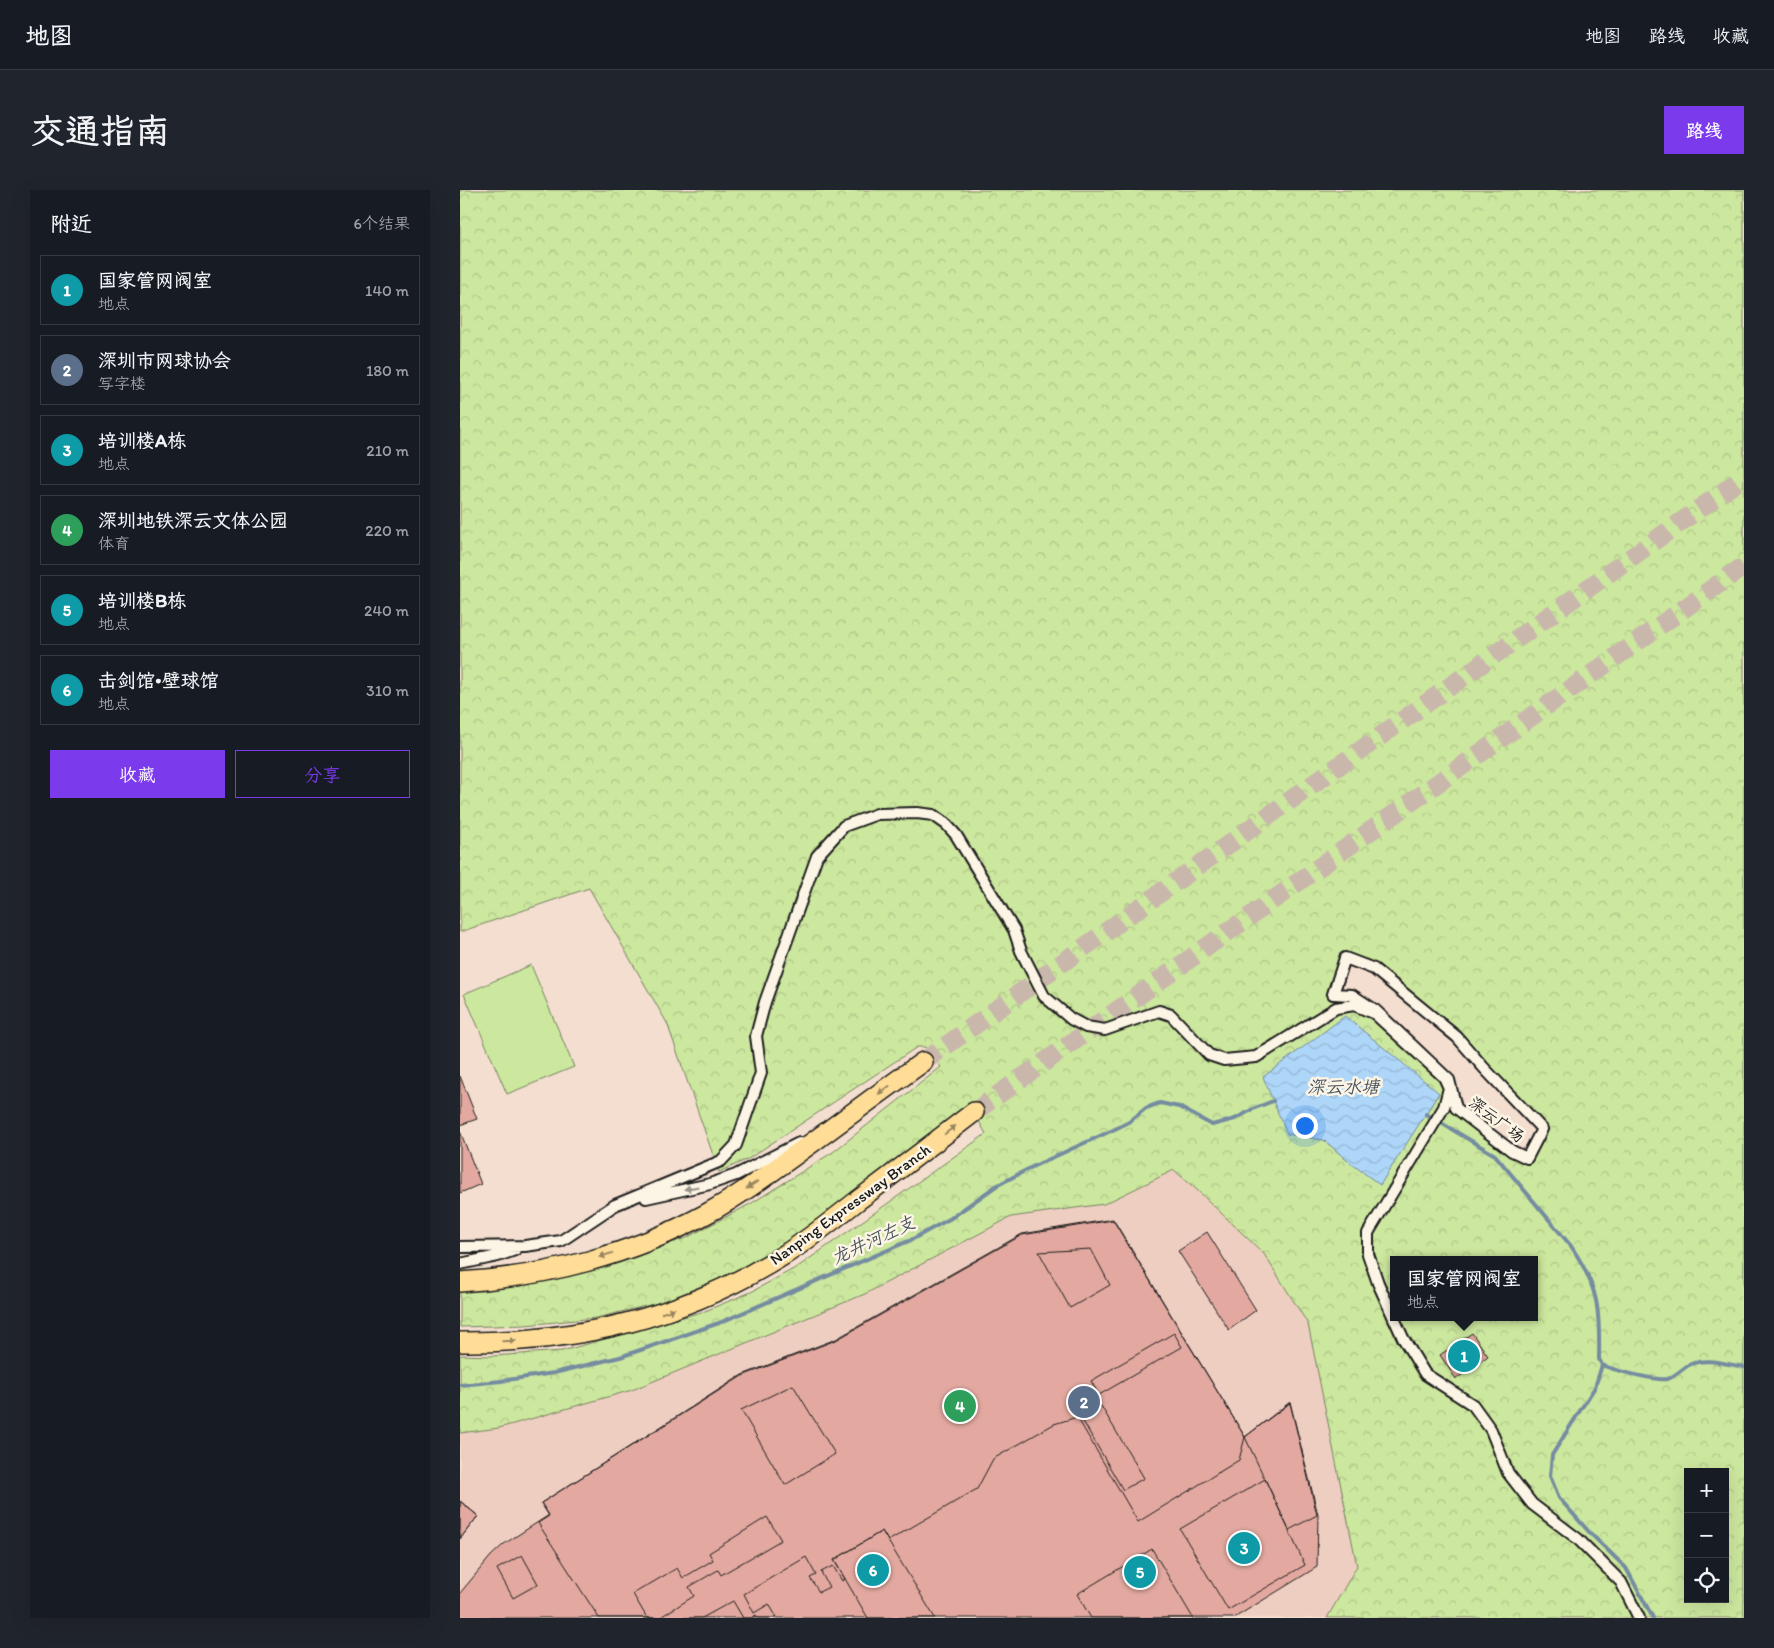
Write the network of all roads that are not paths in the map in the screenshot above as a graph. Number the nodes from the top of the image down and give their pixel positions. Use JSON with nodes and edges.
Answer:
{"nodes":[{"id":1,"x":1345,"y":958,"type":"joint"},
{"id":2,"x":923,"y":1062,"type":"tunnel mouth"},
{"id":3,"x":974,"y":1112,"type":"tunnel mouth"},
{"id":4,"x":846,"y":1118,"type":"junction"},
{"id":5,"x":614,"y":1205,"type":"junction"},
{"id":6,"x":525,"y":1246,"type":"junction"},
{"id":7,"x":460,"y":1247,"type":"edge"},
{"id":8,"x":460,"y":1264,"type":"edge"},
{"id":9,"x":460,"y":1282,"type":"edge"},
{"id":10,"x":1390,"y":1310,"type":"edge"},
{"id":11,"x":1395,"y":1321,"type":"edge"},
{"id":12,"x":460,"y":1342,"type":"edge"},
{"id":13,"x":1639,"y":1618,"type":"edge"}],
"edges":[{"from":1,"to":1,"type":"street","name":"深云广场"},
{"from":2,"to":4,"type":"highway","one_way":true},
{"from":12,"to":3,"type":"highway","name":"Nanping Expressway Branch","one_way":true},
{"from":4,"to":5,"type":"street","one_way":true},
{"from":4,"to":9,"type":"highway","one_way":true},
{"from":5,"to":6,"type":"street"},
{"from":5,"to":10,"type":"street"},
{"from":6,"to":7,"type":"street"},
{"from":6,"to":8,"type":"street"},
{"from":11,"to":13,"type":"street"}]}
